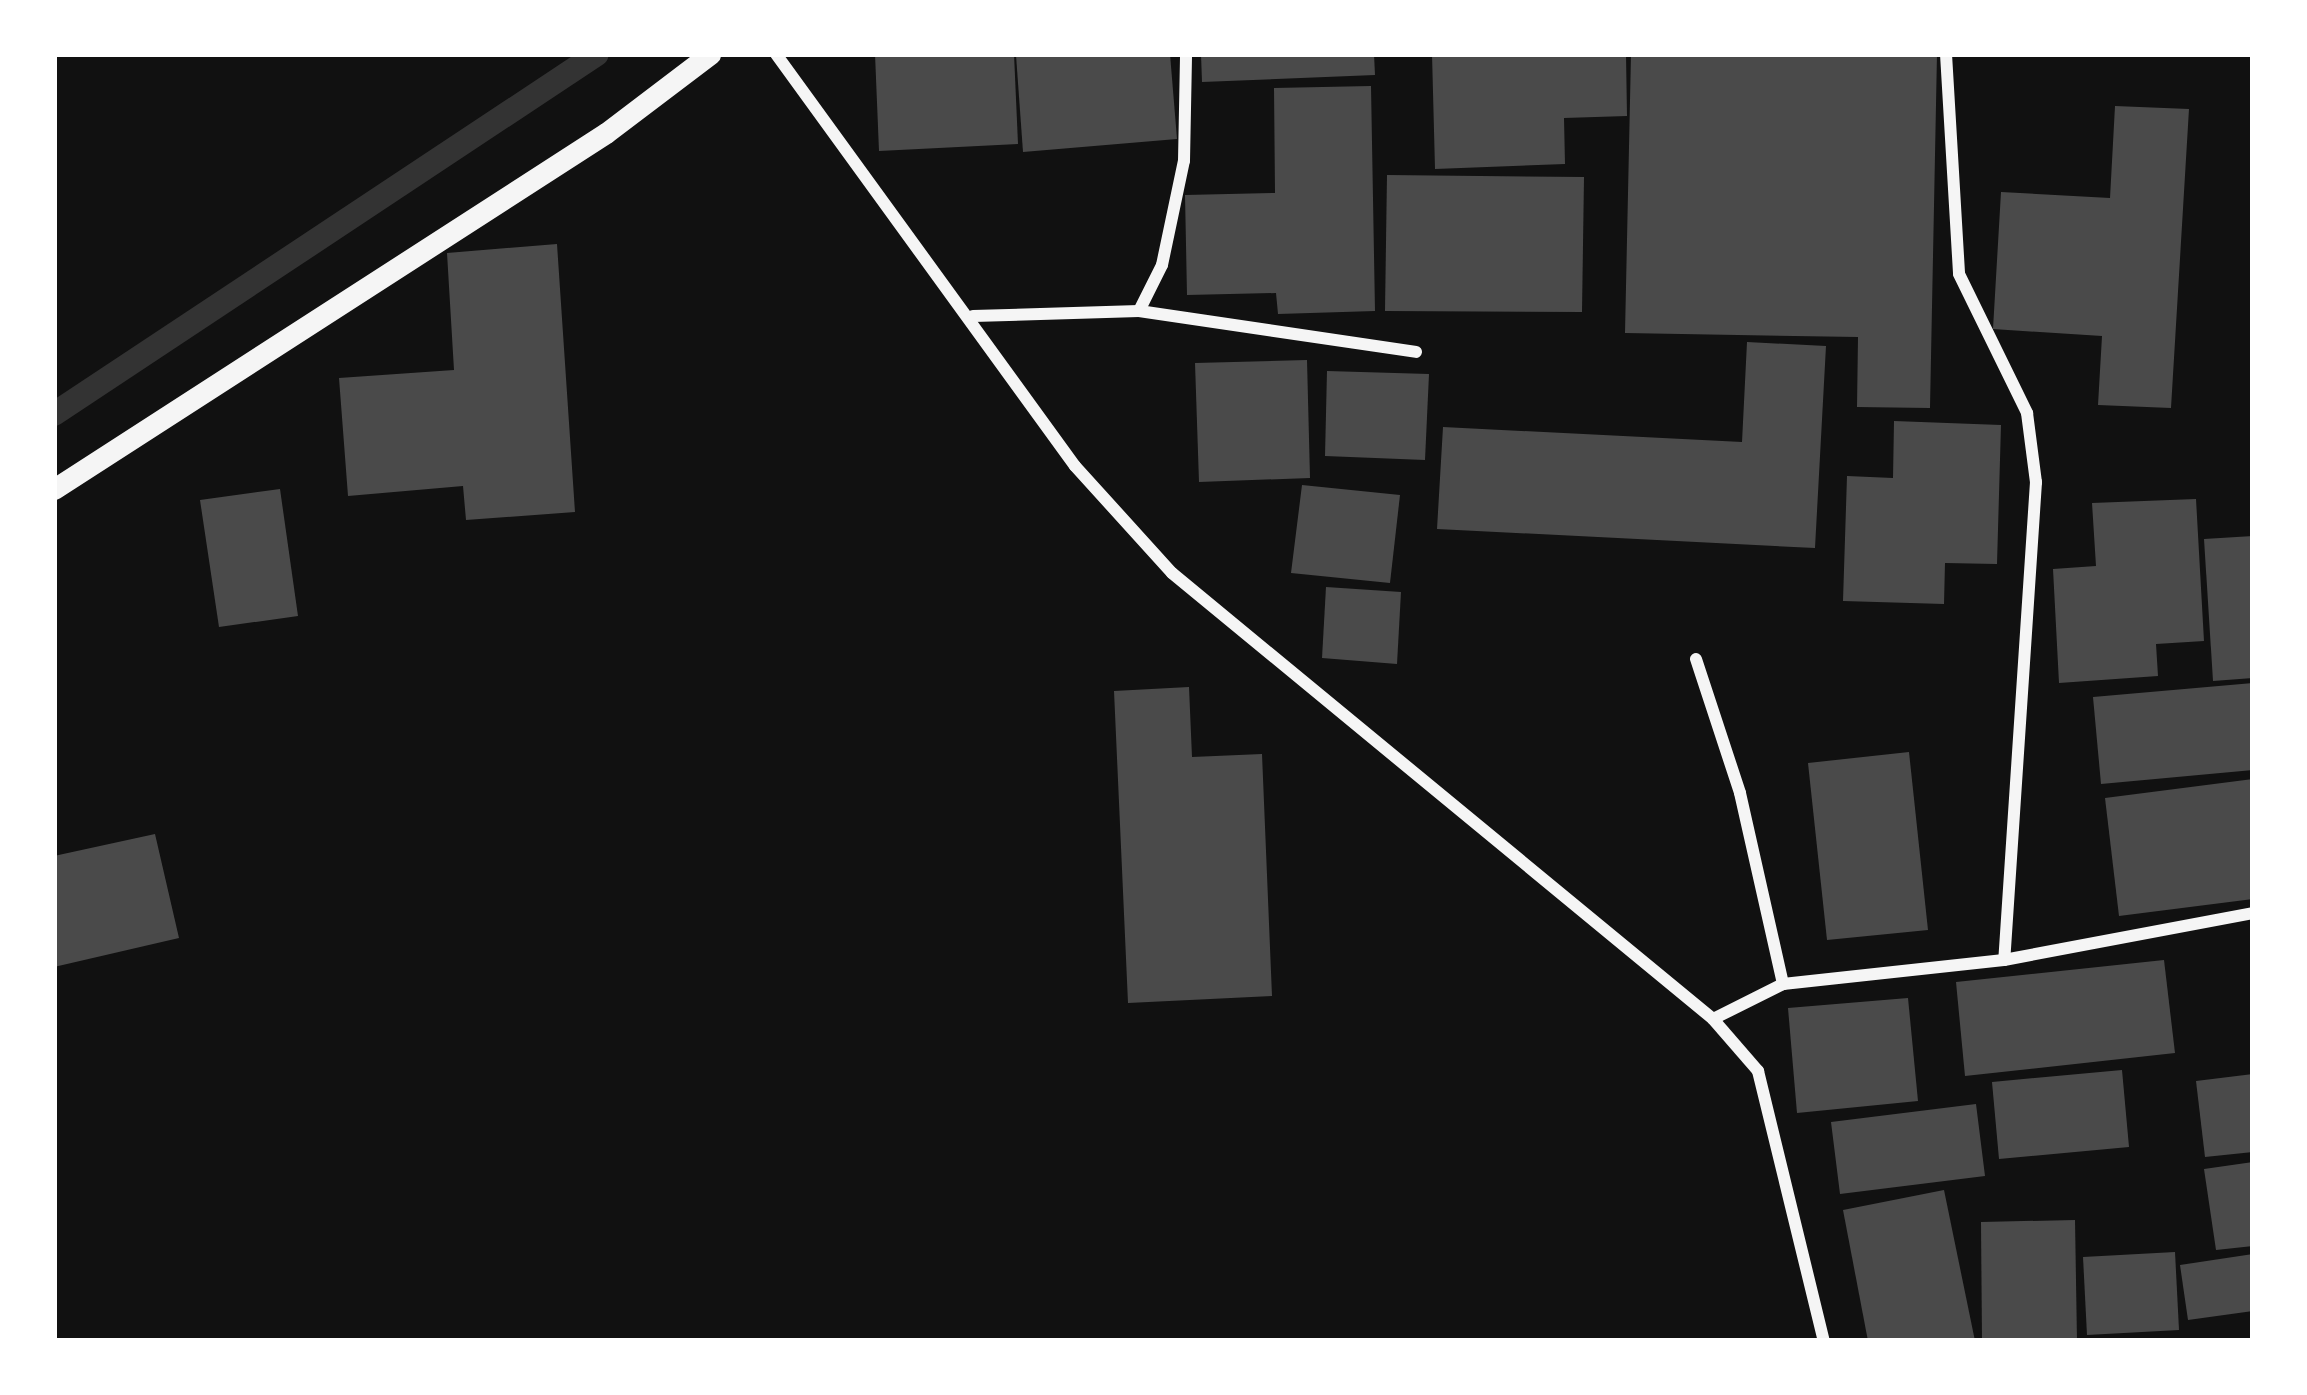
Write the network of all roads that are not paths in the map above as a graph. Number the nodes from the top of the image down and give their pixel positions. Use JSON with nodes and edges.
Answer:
{"nodes":[{"id":1,"x":710,"y":54,"type":"edge"},
{"id":2,"x":776,"y":54,"type":"edge"},
{"id":3,"x":1186,"y":54,"type":"edge"},
{"id":4,"x":1946,"y":54,"type":"edge"},
{"id":5,"x":1139,"y":311,"type":"junction"},
{"id":6,"x":973,"y":316,"type":"junction"},
{"id":7,"x":1416,"y":352,"type":"dead end"},
{"id":8,"x":54,"y":490,"type":"edge"},
{"id":9,"x":1696,"y":659,"type":"dead end"},
{"id":10,"x":2253,"y":913,"type":"edge"},
{"id":11,"x":2004,"y":960,"type":"junction"},
{"id":12,"x":1783,"y":984,"type":"junction"},
{"id":13,"x":1713,"y":1019,"type":"junction"},
{"id":14,"x":1824,"y":1341,"type":"edge"}],
"edges":[{"from":1,"to":8,"type":"street"},
{"from":2,"to":6,"type":"street"},
{"from":3,"to":5,"type":"street"},
{"from":4,"to":11,"type":"street"},
{"from":5,"to":6,"type":"street"},
{"from":5,"to":7,"type":"street"},
{"from":6,"to":13,"type":"street"},
{"from":9,"to":12,"type":"street"},
{"from":10,"to":11,"type":"street"},
{"from":11,"to":12,"type":"street"},
{"from":12,"to":13,"type":"street"},
{"from":13,"to":14,"type":"street"}]}
